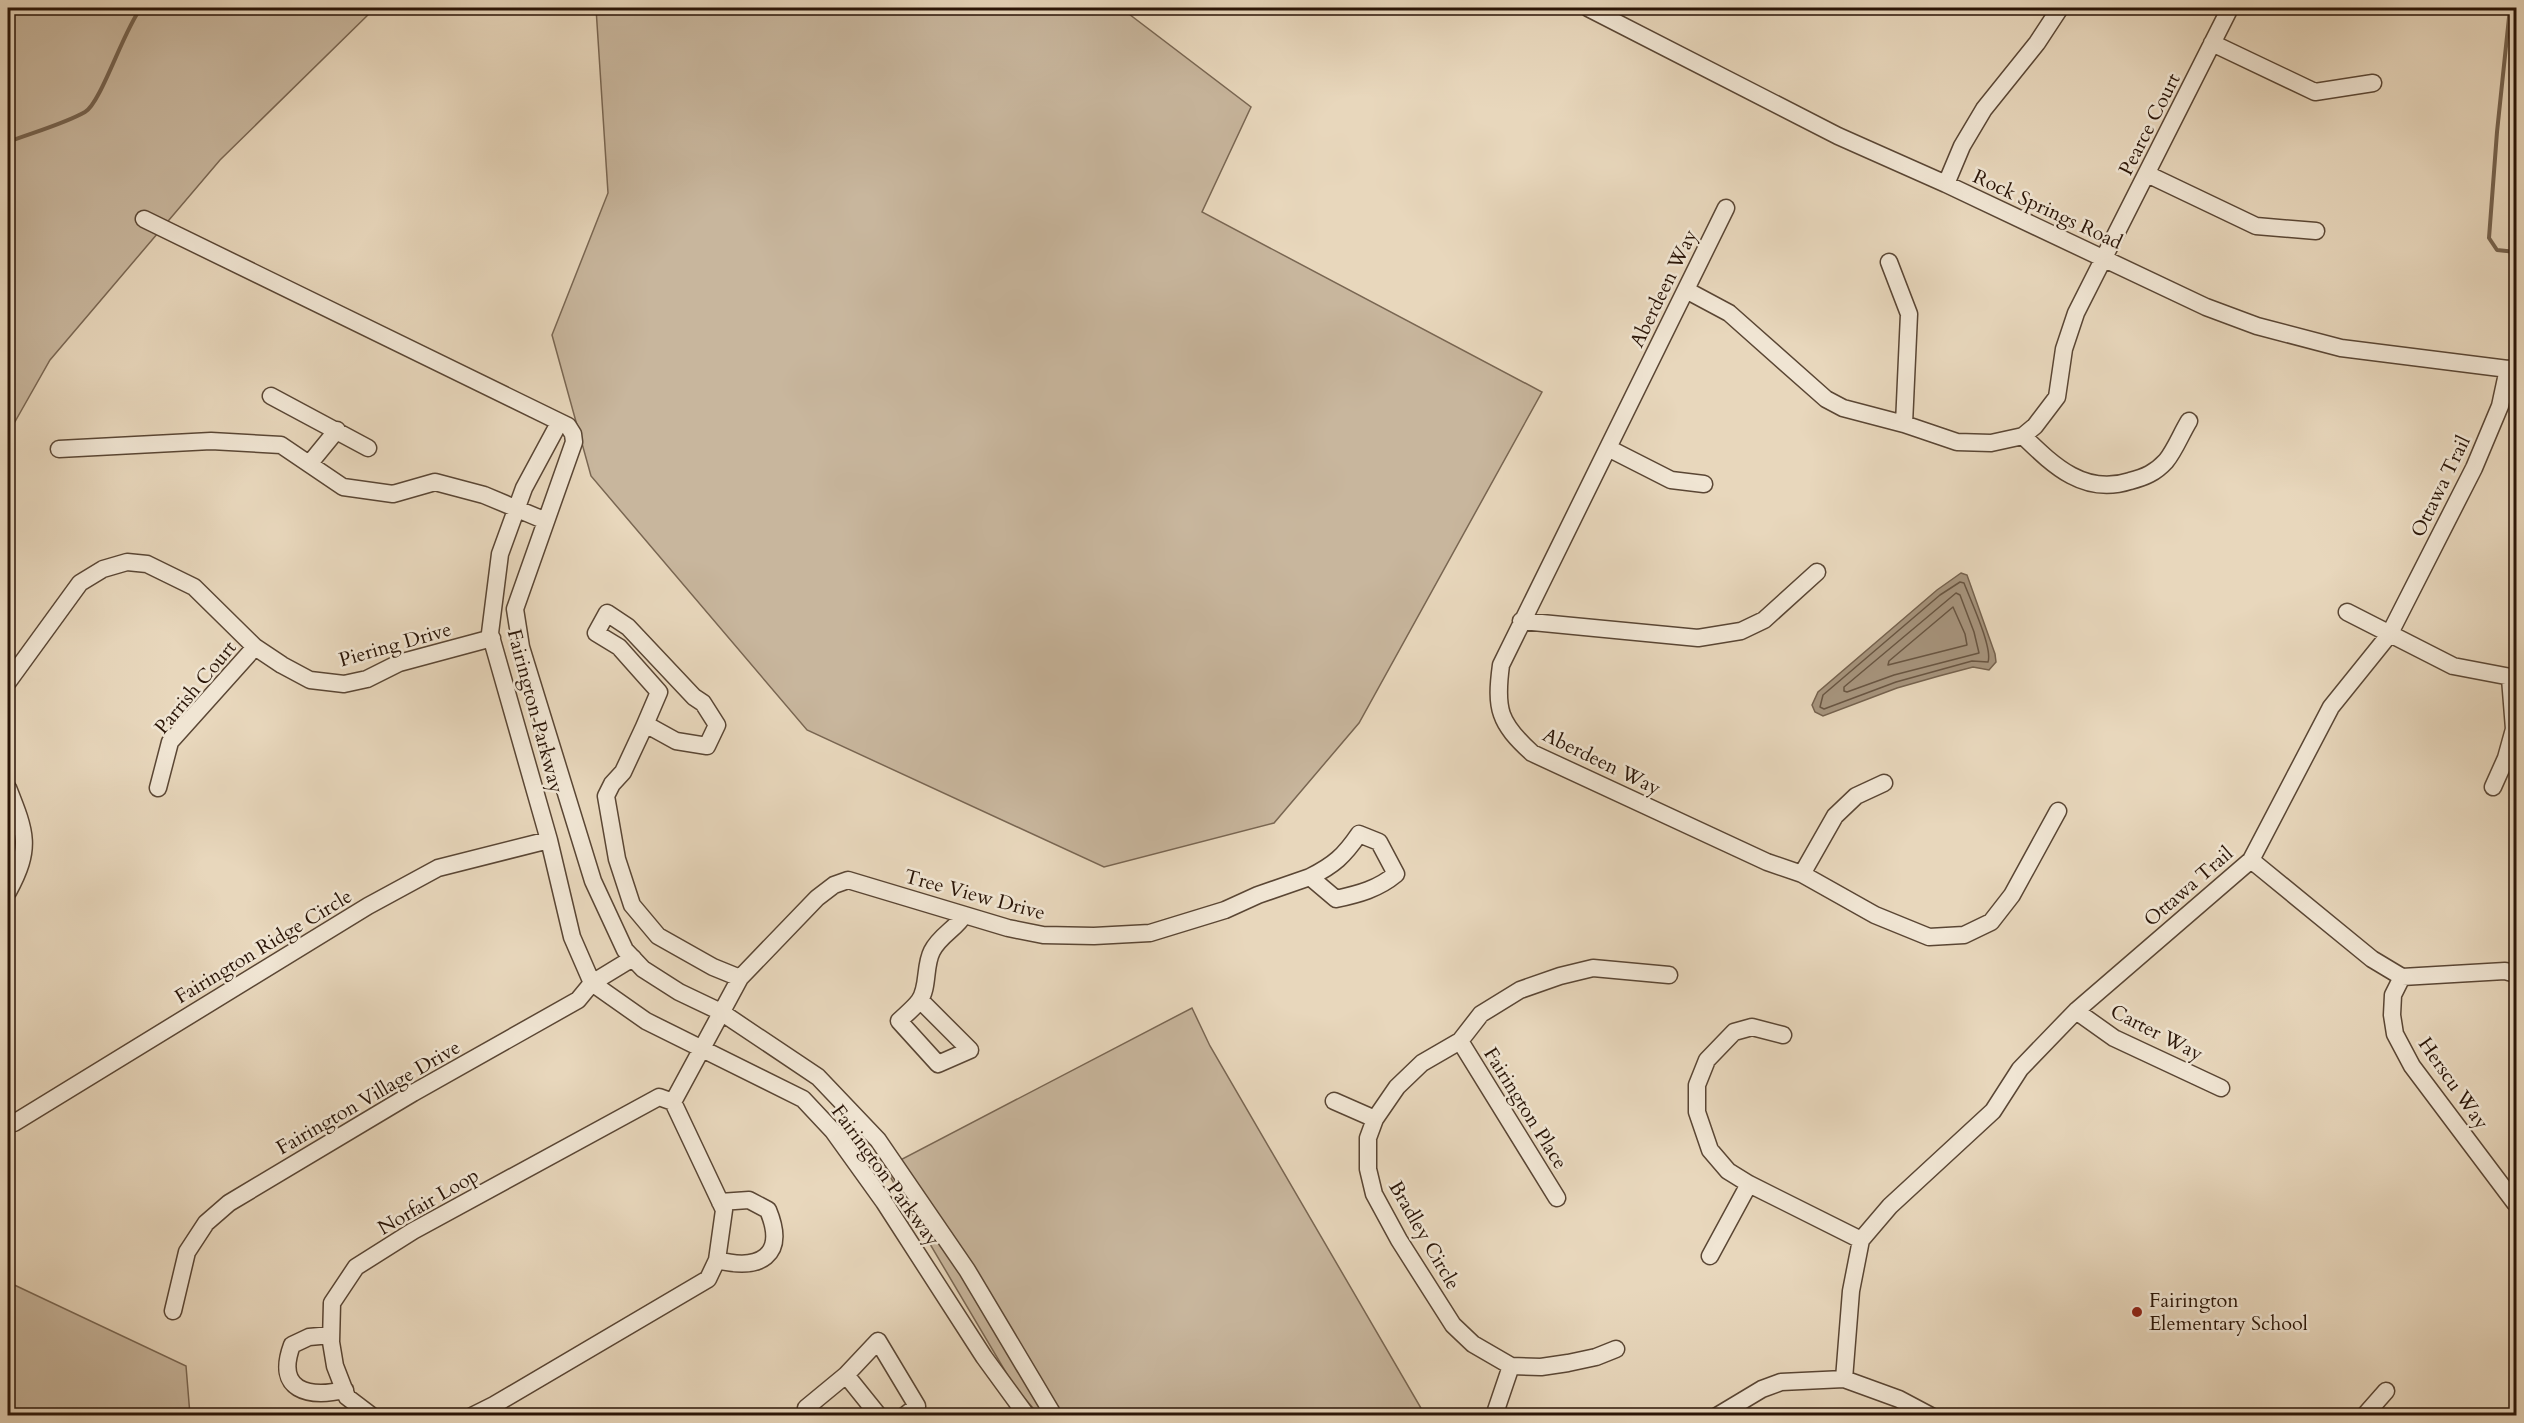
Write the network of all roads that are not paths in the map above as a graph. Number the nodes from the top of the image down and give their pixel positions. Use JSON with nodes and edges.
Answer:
{"nodes":[{"id":1,"x":1588,"y":8,"type":"edge"},
{"id":2,"x":2060,"y":8,"type":"edge"},
{"id":3,"x":2230,"y":8,"type":"edge"},
{"id":4,"x":2212,"y":43,"type":"junction"},
{"id":5,"x":2373,"y":83,"type":"dead end"},
{"id":6,"x":2147,"y":174,"type":"junction"},
{"id":7,"x":1946,"y":184,"type":"junction"},
{"id":8,"x":1726,"y":208,"type":"dead end"},
{"id":9,"x":144,"y":219,"type":"dead end"},
{"id":10,"x":2316,"y":231,"type":"dead end"},
{"id":11,"x":2104,"y":258,"type":"junction"},
{"id":12,"x":1889,"y":262,"type":"dead end"},
{"id":13,"x":1686,"y":290,"type":"junction"},
{"id":14,"x":2512,"y":368,"type":"edge"},
{"id":15,"x":271,"y":396,"type":"dead end"},
{"id":16,"x":2189,"y":421,"type":"dead end"},
{"id":17,"x":559,"y":423,"type":"junction"},
{"id":18,"x":1904,"y":424,"type":"junction"},
{"id":19,"x":337,"y":430,"type":"junction"},
{"id":20,"x":2023,"y":436,"type":"junction"},
{"id":21,"x":368,"y":448,"type":"dead end"},
{"id":22,"x":1608,"y":448,"type":"junction"},
{"id":23,"x":59,"y":449,"type":"dead end"},
{"id":24,"x":310,"y":463,"type":"junction"},
{"id":25,"x":1704,"y":484,"type":"dead end"},
{"id":26,"x":516,"y":510,"type":"junction"},
{"id":27,"x":546,"y":521,"type":"junction"},
{"id":28,"x":1817,"y":572,"type":"dead end"},
{"id":29,"x":2347,"y":612,"type":"dead end"},
{"id":30,"x":1521,"y":621,"type":"junction"},
{"id":31,"x":2390,"y":635,"type":"junction"},
{"id":32,"x":492,"y":638,"type":"junction"},
{"id":33,"x":255,"y":647,"type":"junction"},
{"id":34,"x":2513,"y":678,"type":"edge"},
{"id":35,"x":8,"y":682,"type":"edge"},
{"id":36,"x":644,"y":727,"type":"junction"},
{"id":37,"x":1884,"y":783,"type":"dead end"},
{"id":38,"x":2493,"y":787,"type":"dead end"},
{"id":39,"x":8,"y":788,"type":"edge"},
{"id":40,"x":158,"y":788,"type":"dead end"},
{"id":41,"x":2058,"y":811,"type":"dead end"},
{"id":42,"x":549,"y":840,"type":"junction"},
{"id":43,"x":2252,"y":860,"type":"junction"},
{"id":44,"x":1802,"y":874,"type":"junction"},
{"id":45,"x":1310,"y":877,"type":"junction"},
{"id":46,"x":8,"y":892,"type":"edge"},
{"id":47,"x":964,"y":915,"type":"junction"},
{"id":48,"x":633,"y":958,"type":"junction"},
{"id":49,"x":2517,"y":974,"type":"edge"},
{"id":50,"x":1669,"y":975,"type":"dead end"},
{"id":51,"x":2402,"y":977,"type":"junction"},
{"id":52,"x":740,"y":978,"type":"junction"},
{"id":53,"x":592,"y":983,"type":"junction"},
{"id":54,"x":920,"y":1000,"type":"dead end"},
{"id":55,"x":2076,"y":1011,"type":"junction"},
{"id":56,"x":721,"y":1012,"type":"junction"},
{"id":57,"x":1783,"y":1035,"type":"dead end"},
{"id":58,"x":1460,"y":1041,"type":"junction"},
{"id":59,"x":703,"y":1048,"type":"junction"},
{"id":60,"x":2221,"y":1088,"type":"dead end"},
{"id":61,"x":1334,"y":1101,"type":"dead end"},
{"id":62,"x":673,"y":1102,"type":"junction"},
{"id":63,"x":1375,"y":1119,"type":"junction"},
{"id":64,"x":14,"y":1123,"type":"dead end"},
{"id":65,"x":1749,"y":1184,"type":"junction"},
{"id":66,"x":1557,"y":1198,"type":"dead end"},
{"id":67,"x":720,"y":1202,"type":"junction"},
{"id":68,"x":2515,"y":1203,"type":"dead end"},
{"id":69,"x":1861,"y":1240,"type":"junction"},
{"id":70,"x":1710,"y":1256,"type":"dead end"},
{"id":71,"x":717,"y":1260,"type":"junction"},
{"id":72,"x":173,"y":1311,"type":"dead end"},
{"id":73,"x":331,"y":1335,"type":"junction"},
{"id":74,"x":1616,"y":1349,"type":"dead end"},
{"id":75,"x":1511,"y":1366,"type":"junction"},
{"id":76,"x":846,"y":1375,"type":"junction"},
{"id":77,"x":1844,"y":1379,"type":"junction"},
{"id":78,"x":345,"y":1390,"type":"junction"},
{"id":79,"x":2386,"y":1391,"type":"dead end"},
{"id":80,"x":806,"y":1408,"type":"dead end"},
{"id":81,"x":372,"y":1416,"type":"edge"},
{"id":82,"x":472,"y":1416,"type":"edge"},
{"id":83,"x":879,"y":1416,"type":"edge"},
{"id":84,"x":904,"y":1416,"type":"edge"},
{"id":85,"x":1027,"y":1416,"type":"edge"},
{"id":86,"x":1054,"y":1416,"type":"edge"},
{"id":87,"x":1494,"y":1416,"type":"edge"},
{"id":88,"x":1717,"y":1416,"type":"edge"},
{"id":89,"x":1930,"y":1416,"type":"edge"},
{"id":90,"x":2364,"y":1416,"type":"edge"}],
"edges":[{"from":1,"to":7,"type":"street","name":"Rock Springs Road"},
{"from":2,"to":7,"type":"street"},
{"from":3,"to":4,"type":"street","name":"Pearce Court"},
{"from":4,"to":5,"type":"street"},
{"from":4,"to":6,"type":"street","name":"Pearce Court"},
{"from":6,"to":10,"type":"street"},
{"from":6,"to":11,"type":"street","name":"Pearce Court"},
{"from":7,"to":11,"type":"street","name":"Rock Springs Road"},
{"from":8,"to":13,"type":"street","name":"Aberdeen Way"},
{"from":9,"to":17,"type":"street"},
{"from":11,"to":14,"type":"street","name":"Rock Springs Road"},
{"from":11,"to":20,"type":"street","name":"Pearce Court"},
{"from":12,"to":18,"type":"street"},
{"from":13,"to":18,"type":"street"},
{"from":13,"to":22,"type":"street","name":"Aberdeen Way"},
{"from":14,"to":31,"type":"street","name":"Ottawa Trail"},
{"from":15,"to":19,"type":"street"},
{"from":16,"to":20,"type":"street"},
{"from":17,"to":26,"type":"street","name":"Fairington Parkway"},
{"from":17,"to":27,"type":"street","name":"Fairington Parkway"},
{"from":18,"to":20,"type":"street"},
{"from":19,"to":21,"type":"street"},
{"from":19,"to":24,"type":"street"},
{"from":22,"to":25,"type":"street"},
{"from":22,"to":30,"type":"street","name":"Aberdeen Way"},
{"from":23,"to":24,"type":"street"},
{"from":24,"to":26,"type":"street"},
{"from":26,"to":27,"type":"street"},
{"from":26,"to":32,"type":"street","name":"Fairington Parkway"},
{"from":27,"to":48,"type":"street","name":"Fairington Parkway"},
{"from":28,"to":30,"type":"street"},
{"from":29,"to":31,"type":"street"},
{"from":30,"to":44,"type":"street","name":"Aberdeen Way"},
{"from":31,"to":34,"type":"street"},
{"from":31,"to":43,"type":"street","name":"Ottawa Trail"},
{"from":32,"to":33,"type":"street","name":"Piering Drive"},
{"from":32,"to":42,"type":"street","name":"Fairington Parkway"},
{"from":33,"to":35,"type":"street","name":"Piering Drive"},
{"from":33,"to":40,"type":"street","name":"Parrish Court"},
{"from":34,"to":38,"type":"street"},
{"from":36,"to":36,"type":"street"},
{"from":36,"to":52,"type":"street"},
{"from":37,"to":44,"type":"street"},
{"from":39,"to":46,"type":"street"},
{"from":41,"to":44,"type":"street","name":"Aberdeen Way"},
{"from":42,"to":53,"type":"street","name":"Fairington Parkway"},
{"from":42,"to":64,"type":"street","name":"Fairington Ridge Circle"},
{"from":43,"to":51,"type":"street"},
{"from":43,"to":55,"type":"street","name":"Ottawa Trail"},
{"from":45,"to":45,"type":"street","name":"Tree View Drive"},
{"from":45,"to":47,"type":"street","name":"Tree View Drive"},
{"from":47,"to":52,"type":"street","name":"Tree View Drive"},
{"from":47,"to":54,"type":"street"},
{"from":48,"to":53,"type":"street","name":"Fairington Village Drive"},
{"from":48,"to":56,"type":"street","name":"Fairington Parkway"},
{"from":49,"to":51,"type":"street"},
{"from":50,"to":58,"type":"street","name":"Bradley Circle"},
{"from":51,"to":68,"type":"street","name":"Herscu Way"},
{"from":52,"to":56,"type":"street","name":"Tree View Drive"},
{"from":53,"to":59,"type":"street","name":"Fairington Parkway"},
{"from":53,"to":72,"type":"street","name":"Fairington Village Drive"},
{"from":55,"to":60,"type":"street","name":"Carter Way"},
{"from":55,"to":69,"type":"street","name":"Ottawa Trail"},
{"from":56,"to":59,"type":"street","name":"Tree View Drive"},
{"from":56,"to":86,"type":"street","name":"Fairington Parkway"},
{"from":57,"to":65,"type":"street"},
{"from":58,"to":63,"type":"street","name":"Bradley Circle"},
{"from":58,"to":66,"type":"street","name":"Fairington Place"},
{"from":59,"to":62,"type":"street"},
{"from":59,"to":85,"type":"street","name":"Fairington Parkway"},
{"from":61,"to":63,"type":"street"},
{"from":62,"to":67,"type":"street"},
{"from":62,"to":73,"type":"street","name":"Norfair Loop"},
{"from":63,"to":75,"type":"street","name":"Bradley Circle"},
{"from":65,"to":69,"type":"street"},
{"from":65,"to":70,"type":"street"},
{"from":67,"to":71,"type":"street"},
{"from":67,"to":71,"type":"street"},
{"from":69,"to":77,"type":"street","name":"Ottawa Trail"},
{"from":71,"to":82,"type":"street"},
{"from":73,"to":78,"type":"street","name":"Norfair Loop"},
{"from":73,"to":78,"type":"street"},
{"from":74,"to":75,"type":"street","name":"Bradley Circle"},
{"from":75,"to":87,"type":"street"},
{"from":76,"to":80,"type":"street"},
{"from":76,"to":83,"type":"street"},
{"from":76,"to":84,"type":"street"},
{"from":77,"to":88,"type":"street"},
{"from":77,"to":89,"type":"street"},
{"from":78,"to":81,"type":"street","name":"Norfair Loop"},
{"from":79,"to":90,"type":"street"}]}
